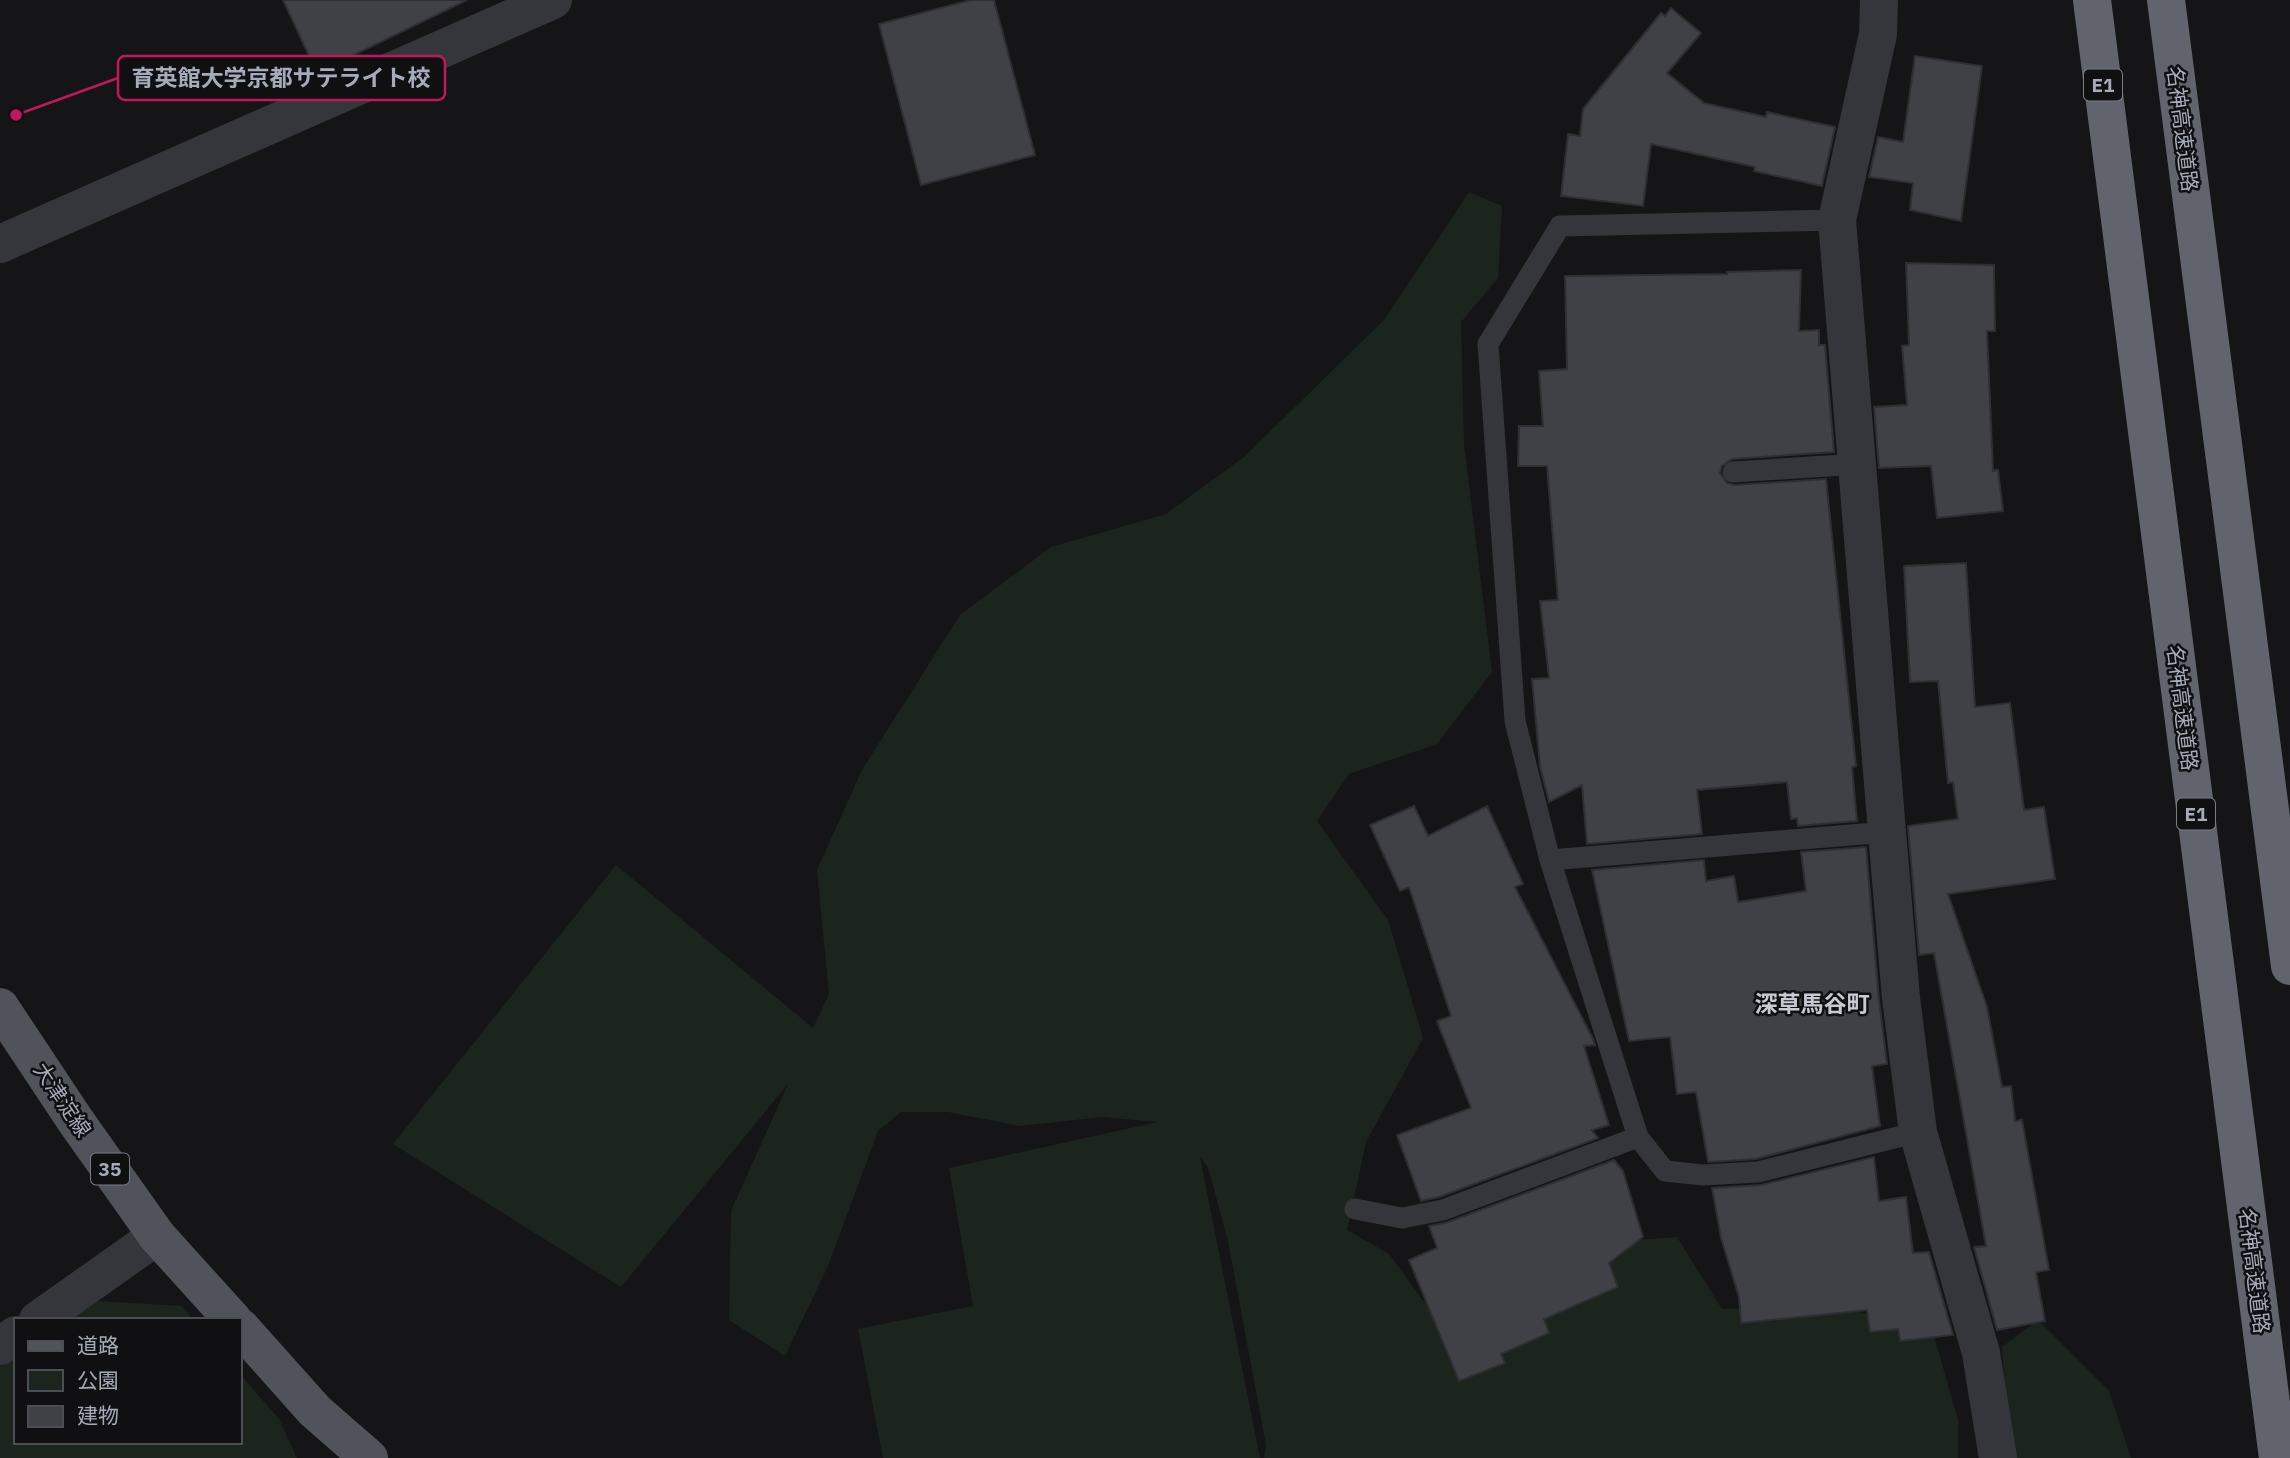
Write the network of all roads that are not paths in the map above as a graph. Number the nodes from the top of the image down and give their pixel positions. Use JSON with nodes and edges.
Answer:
{"nodes":[{"id":1,"x":553,"y":0,"type":"edge"},
{"id":2,"x":1879,"y":0,"type":"edge"},
{"id":3,"x":2092,"y":0,"type":"edge"},
{"id":4,"x":2166,"y":0,"type":"edge"},
{"id":5,"x":1837,"y":220,"type":"junction"},
{"id":6,"x":0,"y":244,"type":"edge"},
{"id":7,"x":1859,"y":464,"type":"junction"},
{"id":8,"x":1733,"y":472,"type":"dead end"},
{"id":9,"x":1886,"y":832,"type":"junction"},
{"id":10,"x":1550,"y":860,"type":"junction"},
{"id":11,"x":2290,"y":966,"type":"edge"},
{"id":12,"x":0,"y":1007,"type":"edge"},
{"id":13,"x":1918,"y":1132,"type":"junction"},
{"id":14,"x":1639,"y":1137,"type":"junction"},
{"id":15,"x":1355,"y":1209,"type":"dead end"},
{"id":16,"x":157,"y":1236,"type":"junction"},
{"id":17,"x":41,"y":1318,"type":"edge"},
{"id":18,"x":231,"y":1318,"type":"edge"},
{"id":19,"x":242,"y":1329,"type":"edge"},
{"id":20,"x":369,"y":1458,"type":"edge"},
{"id":21,"x":1998,"y":1458,"type":"edge"},
{"id":22,"x":2278,"y":1458,"type":"edge"}],
"edges":[{"from":1,"to":6,"type":"street"},
{"from":2,"to":5,"type":"street"},
{"from":3,"to":22,"type":"highway","name":"名神高速道路","number":"E1"},
{"from":4,"to":11,"type":"highway","name":"名神高速道路"},
{"from":5,"to":7,"type":"street"},
{"from":5,"to":10,"type":"lane"},
{"from":7,"to":8,"type":"lane"},
{"from":7,"to":9,"type":"street"},
{"from":9,"to":10,"type":"lane"},
{"from":9,"to":13,"type":"street"},
{"from":10,"to":14,"type":"lane"},
{"from":12,"to":16,"type":"main road","name":"大津淀線","number":"35"},
{"from":13,"to":14,"type":"lane"},
{"from":13,"to":21,"type":"street"},
{"from":14,"to":15,"type":"lane"},
{"from":16,"to":17,"type":"street"},
{"from":16,"to":18,"type":"main road","name":"大津淀線","number":"35"},
{"from":19,"to":20,"type":"main road"}]}
